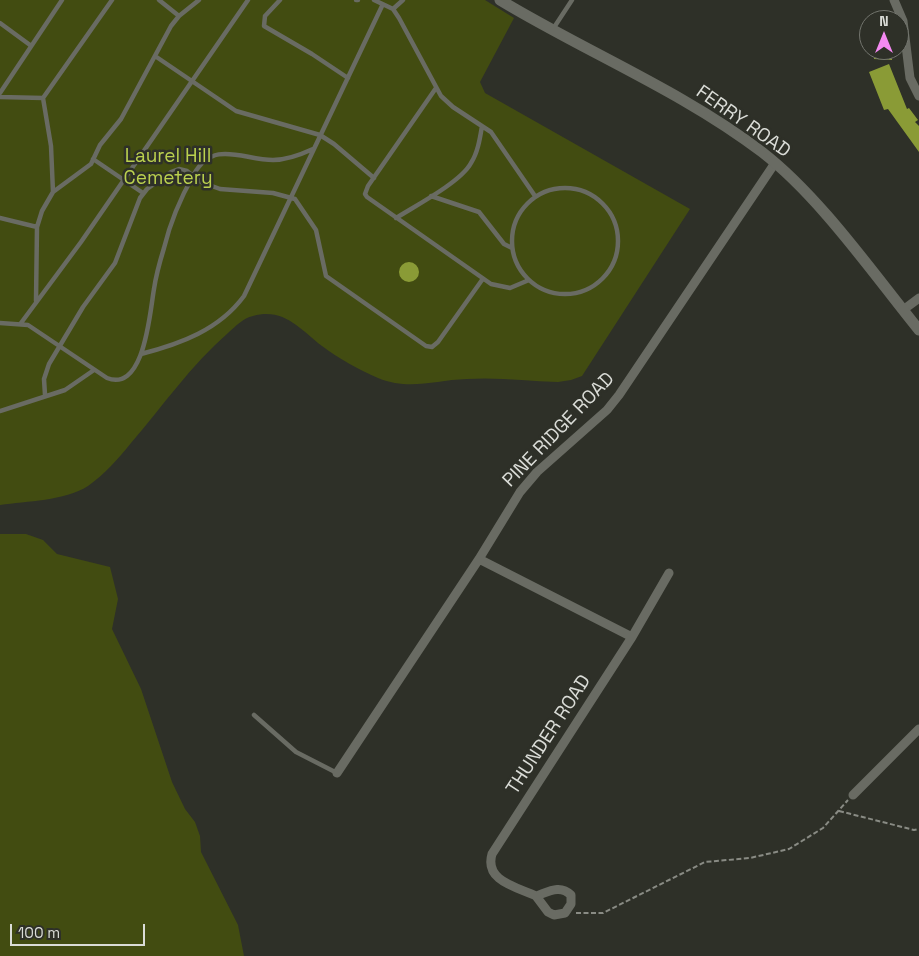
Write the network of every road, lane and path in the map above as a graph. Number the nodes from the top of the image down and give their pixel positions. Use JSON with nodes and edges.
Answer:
{"nodes":[{"id":1,"x":62,"y":0,"type":"edge"},
{"id":2,"x":112,"y":0,"type":"edge"},
{"id":3,"x":159,"y":0,"type":"edge"},
{"id":4,"x":199,"y":0,"type":"edge"},
{"id":5,"x":248,"y":0,"type":"edge"},
{"id":6,"x":280,"y":0,"type":"edge"},
{"id":7,"x":374,"y":0,"type":"edge"},
{"id":8,"x":403,"y":0,"type":"edge"},
{"id":9,"x":500,"y":0,"type":"edge"},
{"id":10,"x":572,"y":0,"type":"edge"},
{"id":11,"x":894,"y":0,"type":"edge"},
{"id":12,"x":382,"y":6,"type":"junction"},
{"id":13,"x":393,"y":10,"type":"junction"},
{"id":14,"x":178,"y":16,"type":"junction"},
{"id":15,"x":0,"y":24,"type":"edge"},
{"id":16,"x":552,"y":30,"type":"junction"},
{"id":17,"x":30,"y":45,"type":"junction"},
{"id":18,"x":154,"y":56,"type":"junction"},
{"id":19,"x":348,"y":78,"type":"junction"},
{"id":20,"x":192,"y":82,"type":"junction"},
{"id":21,"x":436,"y":88,"type":"junction"},
{"id":22,"x":0,"y":93,"type":"edge"},
{"id":23,"x":919,"y":96,"type":"edge"},
{"id":24,"x":0,"y":97,"type":"edge"},
{"id":25,"x":43,"y":98,"type":"junction"},
{"id":26,"x":482,"y":126,"type":"junction"},
{"id":27,"x":320,"y":135,"type":"junction"},
{"id":28,"x":313,"y":149,"type":"junction"},
{"id":29,"x":93,"y":159,"type":"junction"},
{"id":30,"x":775,"y":163,"type":"junction"},
{"id":31,"x":193,"y":176,"type":"junction"},
{"id":32,"x":374,"y":178,"type":"junction"},
{"id":33,"x":123,"y":181,"type":"junction"},
{"id":34,"x":53,"y":192,"type":"junction"},
{"id":35,"x":143,"y":194,"type":"junction"},
{"id":36,"x":290,"y":196,"type":"junction"},
{"id":37,"x":431,"y":196,"type":"junction"},
{"id":38,"x":536,"y":196,"type":"junction"},
{"id":39,"x":0,"y":218,"type":"edge"},
{"id":40,"x":396,"y":218,"type":"junction"},
{"id":41,"x":37,"y":227,"type":"junction"},
{"id":42,"x":512,"y":248,"type":"junction"},
{"id":43,"x":482,"y":280,"type":"junction"},
{"id":44,"x":529,"y":280,"type":"junction"},
{"id":45,"x":919,"y":298,"type":"edge"},
{"id":46,"x":36,"y":302,"type":"junction"},
{"id":47,"x":903,"y":310,"type":"junction"},
{"id":48,"x":0,"y":323,"type":"edge"},
{"id":49,"x":21,"y":323,"type":"junction"},
{"id":50,"x":919,"y":330,"type":"edge"},
{"id":51,"x":58,"y":346,"type":"junction"},
{"id":52,"x":141,"y":354,"type":"junction"},
{"id":53,"x":94,"y":370,"type":"junction"},
{"id":54,"x":45,"y":395,"type":"junction"},
{"id":55,"x":0,"y":412,"type":"edge"},
{"id":56,"x":479,"y":559,"type":"junction"},
{"id":57,"x":669,"y":573,"type":"dead end"},
{"id":58,"x":632,"y":638,"type":"junction"},
{"id":59,"x":254,"y":715,"type":"dead end"},
{"id":60,"x":919,"y":729,"type":"edge"},
{"id":61,"x":337,"y":773,"type":"joint"},
{"id":62,"x":853,"y":795,"type":"joint"},
{"id":63,"x":839,"y":811,"type":"junction"},
{"id":64,"x":919,"y":829,"type":"edge"},
{"id":65,"x":536,"y":896,"type":"junction"},
{"id":66,"x":565,"y":913,"type":"junction"}],
"edges":[{"from":1,"to":17,"type":"lane"},
{"from":2,"to":25,"type":"lane"},
{"from":3,"to":14,"type":"lane"},
{"from":4,"to":14,"type":"lane"},
{"from":5,"to":20,"type":"lane"},
{"from":6,"to":19,"type":"lane"},
{"from":7,"to":12,"type":"lane"},
{"from":8,"to":13,"type":"lane"},
{"from":9,"to":16,"type":"main road","name":"FERRY ROAD"},
{"from":10,"to":16,"type":"lane"},
{"from":11,"to":23,"type":"street"},
{"from":12,"to":13,"type":"lane"},
{"from":12,"to":19,"type":"lane"},
{"from":13,"to":21,"type":"lane"},
{"from":14,"to":18,"type":"lane"},
{"from":15,"to":17,"type":"lane"},
{"from":16,"to":30,"type":"main road","name":"FERRY ROAD"},
{"from":17,"to":22,"type":"lane"},
{"from":18,"to":20,"type":"lane"},
{"from":18,"to":29,"type":"lane"},
{"from":19,"to":27,"type":"lane"},
{"from":20,"to":27,"type":"lane"},
{"from":20,"to":33,"type":"lane"},
{"from":21,"to":26,"type":"lane"},
{"from":21,"to":32,"type":"lane"},
{"from":24,"to":25,"type":"lane"},
{"from":25,"to":34,"type":"lane"},
{"from":26,"to":37,"type":"lane"},
{"from":26,"to":38,"type":"lane"},
{"from":27,"to":28,"type":"lane"},
{"from":27,"to":32,"type":"lane"},
{"from":28,"to":31,"type":"lane"},
{"from":28,"to":36,"type":"lane"},
{"from":29,"to":33,"type":"lane"},
{"from":29,"to":34,"type":"lane"},
{"from":30,"to":47,"type":"main road","name":"FERRY ROAD"},
{"from":30,"to":56,"type":"street","name":"PINE RIDGE ROAD"},
{"from":31,"to":35,"type":"lane"},
{"from":31,"to":36,"type":"lane"},
{"from":31,"to":52,"type":"lane"},
{"from":32,"to":40,"type":"lane"},
{"from":33,"to":35,"type":"lane"},
{"from":33,"to":46,"type":"lane"},
{"from":34,"to":41,"type":"lane"},
{"from":35,"to":51,"type":"lane"},
{"from":36,"to":43,"type":"lane"},
{"from":36,"to":52,"type":"lane"},
{"from":37,"to":40,"type":"lane"},
{"from":37,"to":42,"type":"lane"},
{"from":38,"to":42,"type":"lane"},
{"from":38,"to":44,"type":"lane"},
{"from":39,"to":41,"type":"lane"},
{"from":40,"to":43,"type":"lane"},
{"from":41,"to":46,"type":"lane"},
{"from":42,"to":44,"type":"lane"},
{"from":43,"to":44,"type":"lane"},
{"from":45,"to":47,"type":"street"},
{"from":46,"to":49,"type":"lane"},
{"from":47,"to":50,"type":"main road","name":"FERRY ROAD"},
{"from":48,"to":49,"type":"lane"},
{"from":49,"to":51,"type":"lane"},
{"from":51,"to":53,"type":"lane"},
{"from":51,"to":54,"type":"lane"},
{"from":52,"to":53,"type":"lane"},
{"from":53,"to":54,"type":"lane"},
{"from":54,"to":55,"type":"lane"},
{"from":56,"to":58,"type":"street"},
{"from":56,"to":61,"type":"street","name":"PINE RIDGE ROAD"},
{"from":57,"to":58,"type":"street","name":"THUNDER ROAD"},
{"from":58,"to":65,"type":"street","name":"THUNDER ROAD"},
{"from":59,"to":61,"type":"lane"},
{"from":60,"to":62,"type":"street"},
{"from":62,"to":63,"type":"path"},
{"from":63,"to":64,"type":"path"},
{"from":63,"to":66,"type":"path"},
{"from":65,"to":66,"type":"street","name":"THUNDER ROAD"},
{"from":65,"to":66,"type":"street"}]}
